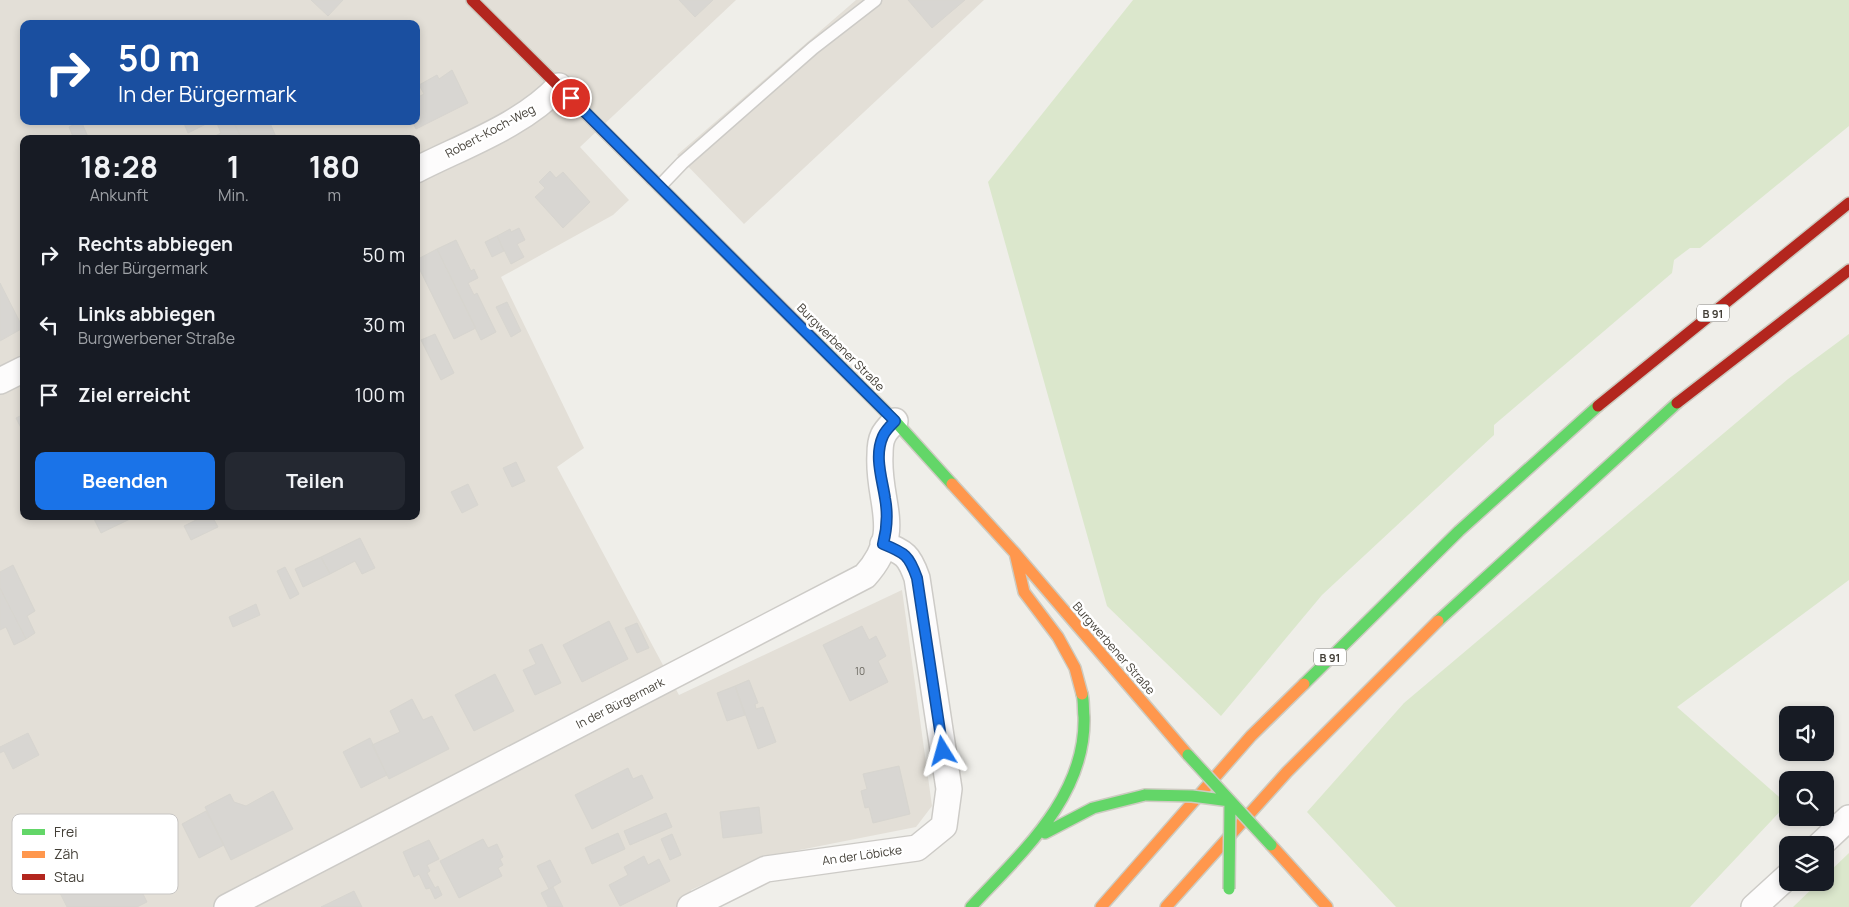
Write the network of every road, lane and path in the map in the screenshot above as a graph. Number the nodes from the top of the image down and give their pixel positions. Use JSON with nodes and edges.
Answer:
{"nodes":[{"id":1,"x":472,"y":0,"type":"edge"},
{"id":2,"x":875,"y":0,"type":"edge"},
{"id":3,"x":559,"y":86,"type":"junction"},
{"id":4,"x":420,"y":168,"type":"edge"},
{"id":5,"x":660,"y":186,"type":"junction"},
{"id":6,"x":1849,"y":203,"type":"edge"},
{"id":7,"x":1849,"y":270,"type":"edge"},
{"id":8,"x":20,"y":371,"type":"edge"},
{"id":9,"x":0,"y":381,"type":"edge"},
{"id":10,"x":895,"y":421,"type":"junction"},
{"id":11,"x":883,"y":544,"type":"junction"},
{"id":12,"x":1015,"y":553,"type":"junction"},
{"id":13,"x":1230,"y":800,"type":"junction"},
{"id":14,"x":1849,"y":818,"type":"edge"},
{"id":15,"x":1830,"y":836,"type":"edge"},
{"id":16,"x":1029,"y":844,"type":"junction"},
{"id":17,"x":1779,"y":884,"type":"edge"},
{"id":18,"x":1229,"y":895,"type":"dead end"},
{"id":19,"x":227,"y":907,"type":"edge"},
{"id":20,"x":690,"y":907,"type":"edge"},
{"id":21,"x":971,"y":907,"type":"edge"},
{"id":22,"x":1101,"y":907,"type":"edge"},
{"id":23,"x":1166,"y":907,"type":"edge"},
{"id":24,"x":1327,"y":907,"type":"edge"},
{"id":25,"x":1754,"y":907,"type":"edge"}],
"edges":[{"from":1,"to":3,"type":"main road","name":"Burgwerbener Straße"},
{"from":2,"to":5,"type":"lane"},
{"from":3,"to":4,"type":"street","name":"Robert-Koch-Weg"},
{"from":3,"to":5,"type":"main road","name":"Burgwerbener Straße"},
{"from":5,"to":10,"type":"main road","name":"Burgwerbener Straße"},
{"from":6,"to":22,"type":"main road","number":"B 91"},
{"from":7,"to":23,"type":"main road"},
{"from":8,"to":9,"type":"street"},
{"from":10,"to":11,"type":"street","name":"In der Bürgermark"},
{"from":10,"to":12,"type":"main road","name":"Burgwerbener Straße"},
{"from":11,"to":19,"type":"street","name":"In der Bürgermark"},
{"from":11,"to":20,"type":"street","name":"An der Löbicke"},
{"from":12,"to":13,"type":"main road","name":"Burgwerbener Straße","bridge":true},
{"from":12,"to":16,"type":"main road"},
{"from":13,"to":16,"type":"main road","bridge":true},
{"from":13,"to":18,"type":"main road","bridge":true},
{"from":13,"to":24,"type":"main road","name":"Burgwerbener Straße","bridge":true},
{"from":14,"to":15,"type":"street"},
{"from":16,"to":21,"type":"main road"},
{"from":17,"to":25,"type":"street"}]}
